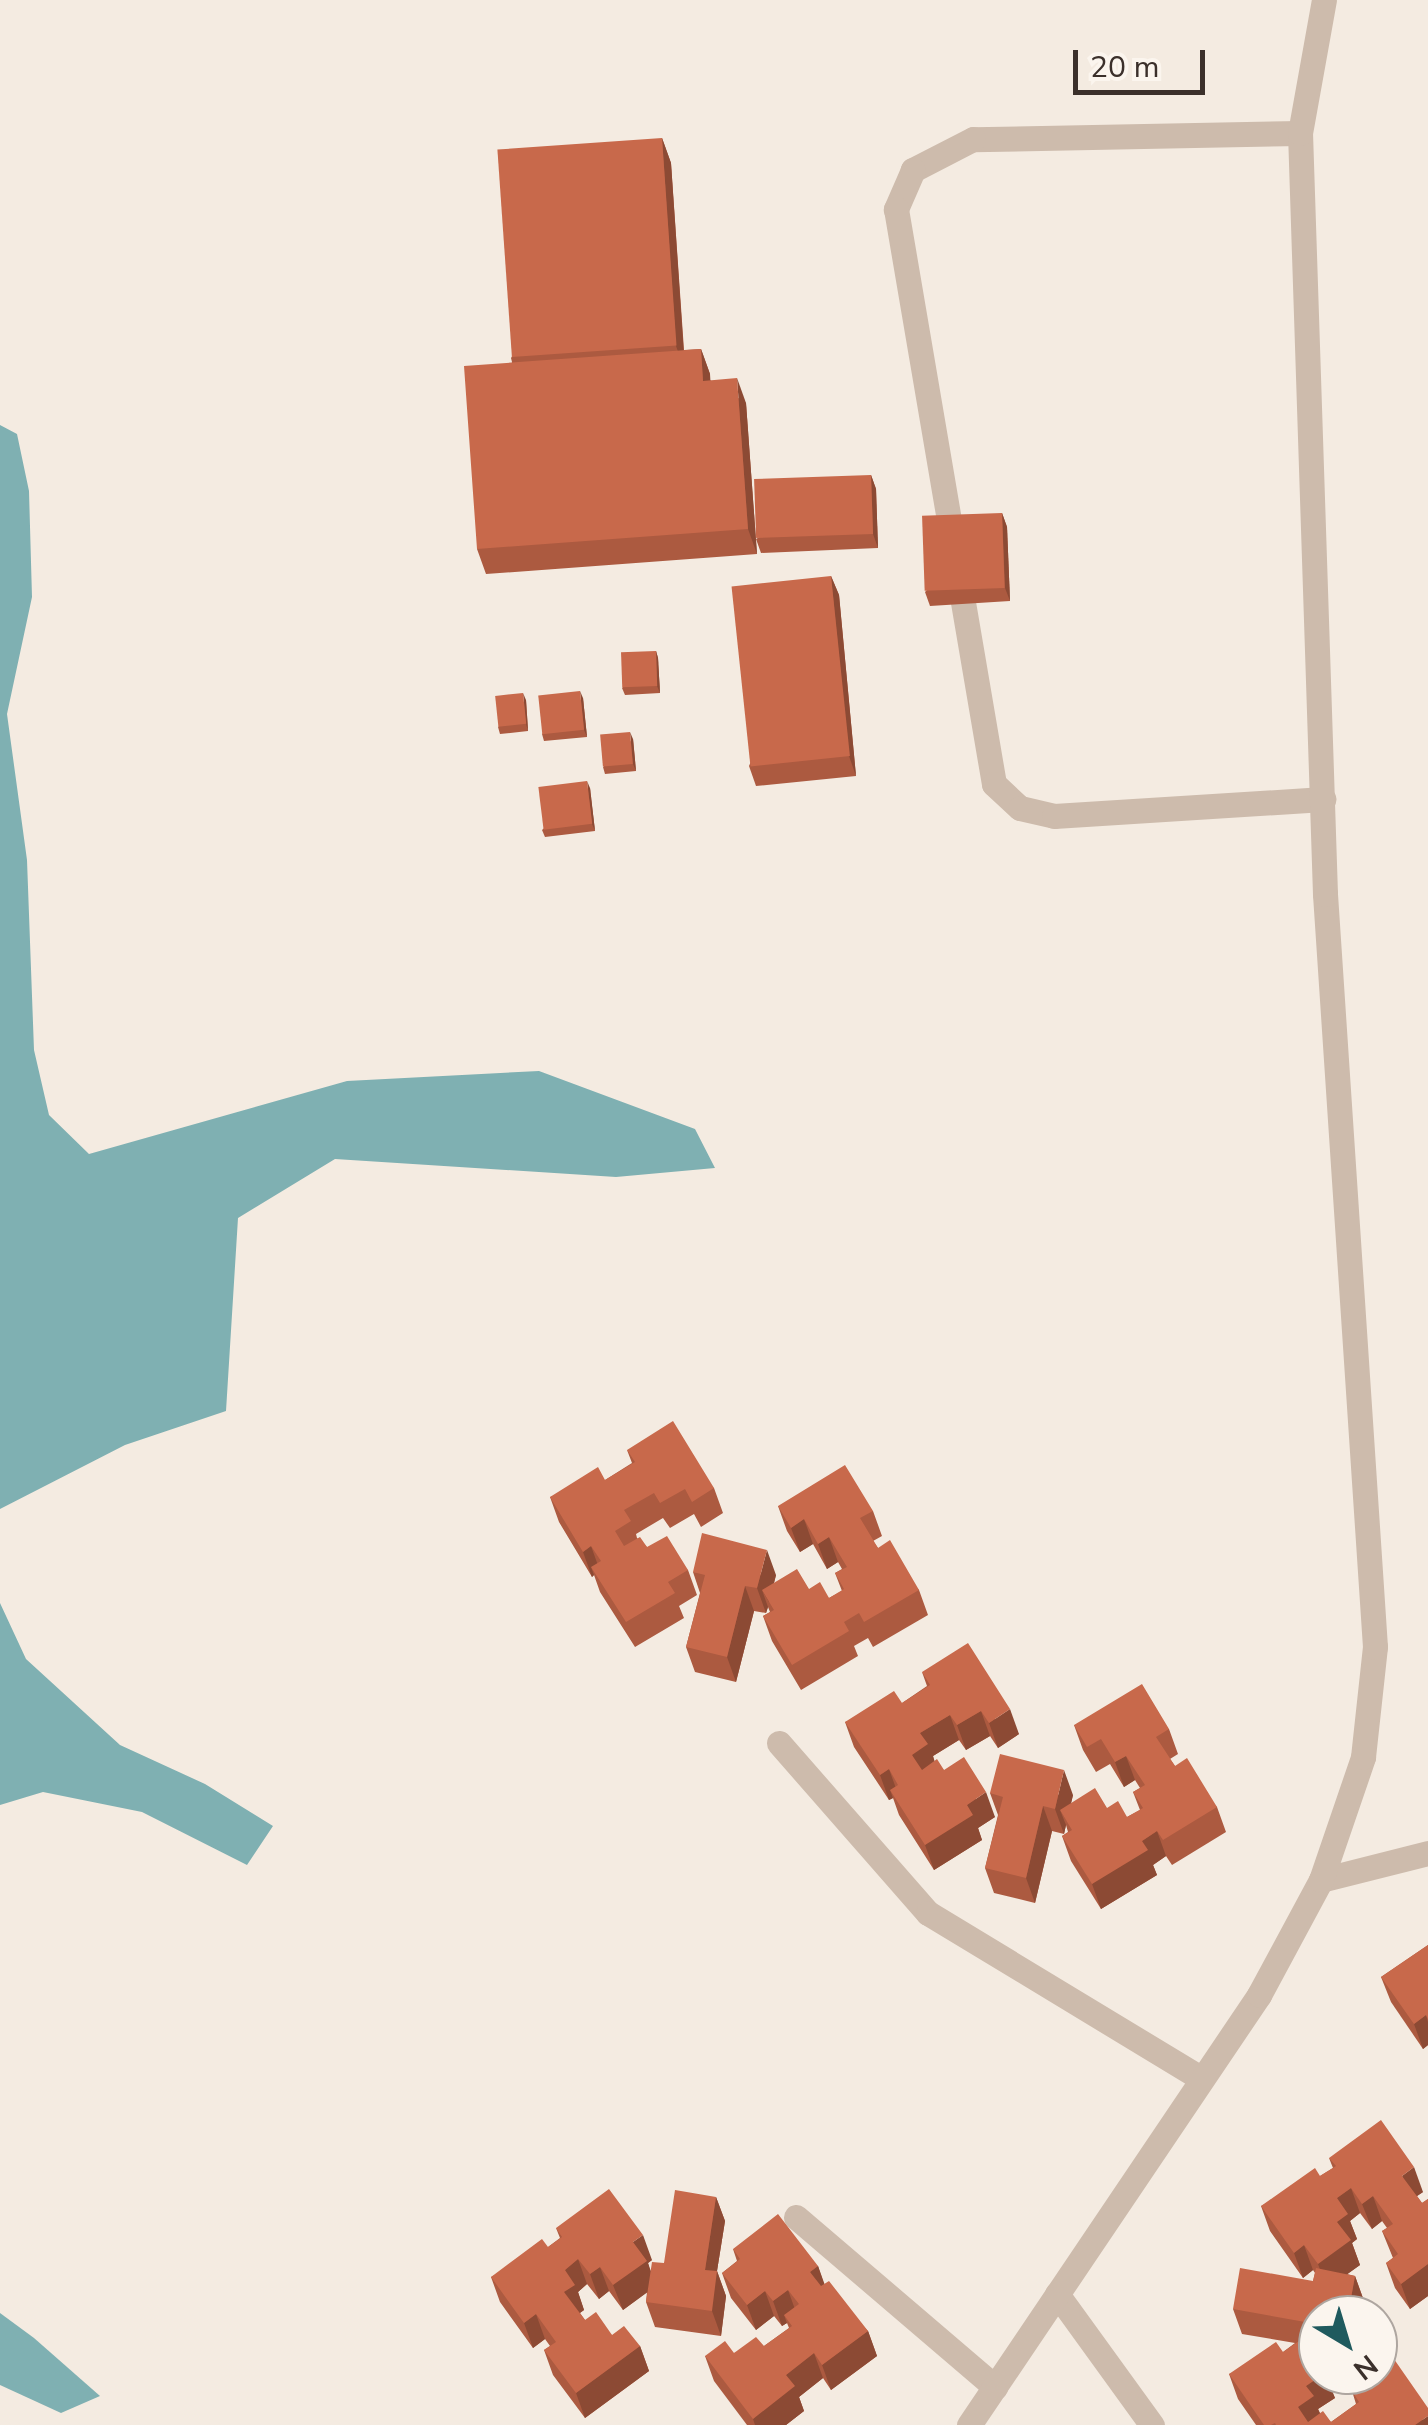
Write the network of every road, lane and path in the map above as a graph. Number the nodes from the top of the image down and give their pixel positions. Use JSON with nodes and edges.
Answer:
{"nodes":[{"id":1,"x":1324,"y":0,"type":"edge"},
{"id":2,"x":1300,"y":133,"type":"junction"},
{"id":3,"x":1323,"y":798,"type":"junction"},
{"id":4,"x":779,"y":1743,"type":"dead end"},
{"id":5,"x":1428,"y":1853,"type":"edge"},
{"id":6,"x":1321,"y":1880,"type":"junction"},
{"id":7,"x":1202,"y":2080,"type":"junction"},
{"id":8,"x":796,"y":2217,"type":"dead end"},
{"id":9,"x":1058,"y":2294,"type":"junction"},
{"id":10,"x":995,"y":2387,"type":"junction"},
{"id":11,"x":969,"y":2425,"type":"edge"},
{"id":12,"x":1152,"y":2425,"type":"edge"}],
"edges":[{"from":1,"to":2,"type":"street"},
{"from":2,"to":3,"type":"street"},
{"from":2,"to":3,"type":"street"},
{"from":3,"to":6,"type":"street"},
{"from":4,"to":7,"type":"street"},
{"from":5,"to":6,"type":"street"},
{"from":6,"to":7,"type":"street"},
{"from":7,"to":9,"type":"street"},
{"from":8,"to":10,"type":"street"},
{"from":9,"to":10,"type":"street"},
{"from":9,"to":12,"type":"street"},
{"from":10,"to":11,"type":"street"}]}
